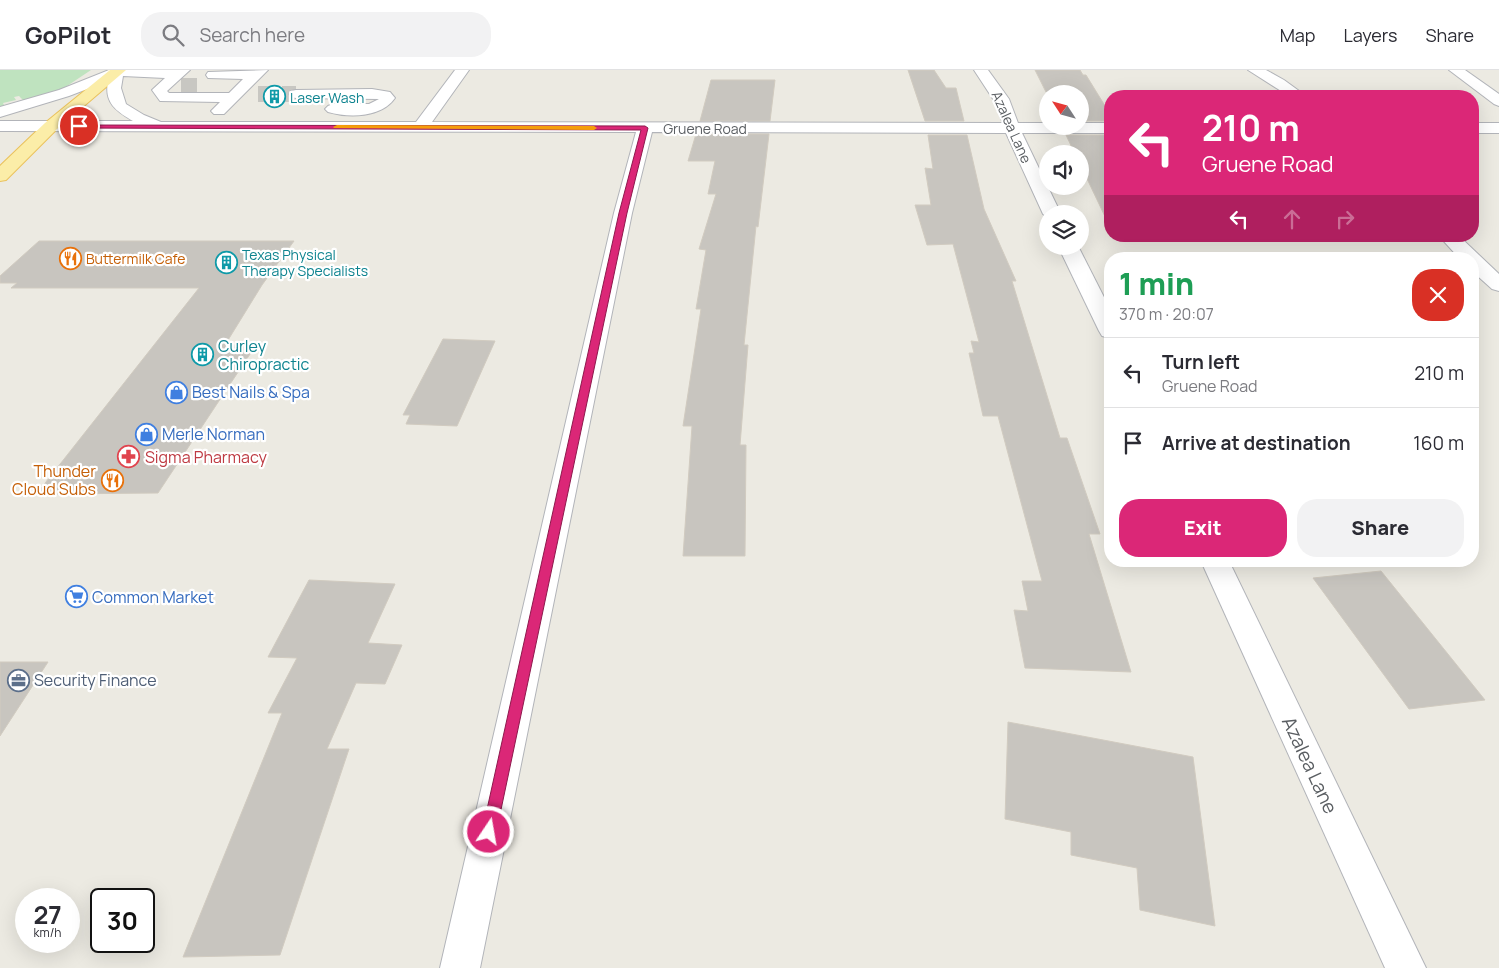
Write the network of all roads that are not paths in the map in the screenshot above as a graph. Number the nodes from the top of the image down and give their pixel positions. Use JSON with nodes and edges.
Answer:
{"nodes":[{"id":1,"x":462,"y":70,"type":"edge"},
{"id":2,"x":981,"y":70,"type":"edge"},
{"id":3,"x":1255,"y":70,"type":"edge"},
{"id":4,"x":1456,"y":70,"type":"edge"},
{"id":5,"x":118,"y":71,"type":"edge"},
{"id":6,"x":213,"y":75,"type":"tunnel mouth"},
{"id":7,"x":180,"y":83,"type":"edge"},
{"id":8,"x":244,"y":89,"type":"edge"},
{"id":9,"x":1290,"y":90,"type":"edge"},
{"id":10,"x":258,"y":94,"type":"tunnel mouth"},
{"id":11,"x":1499,"y":101,"type":"edge"},
{"id":12,"x":296,"y":104,"type":"tunnel mouth"},
{"id":13,"x":320,"y":109,"type":"tunnel mouth"},
{"id":14,"x":0,"y":112,"type":"edge"},
{"id":15,"x":0,"y":126,"type":"edge"},
{"id":16,"x":52,"y":126,"type":"junction"},
{"id":17,"x":173,"y":126,"type":"junction"},
{"id":18,"x":203,"y":126,"type":"junction"},
{"id":19,"x":420,"y":127,"type":"junction"},
{"id":20,"x":645,"y":128,"type":"junction"},
{"id":21,"x":1013,"y":128,"type":"junction"},
{"id":22,"x":1104,"y":128,"type":"edge"},
{"id":23,"x":1479,"y":128,"type":"edge"},
{"id":24,"x":1499,"y":128,"type":"edge"},
{"id":25,"x":0,"y":176,"type":"edge"},
{"id":26,"x":1048,"y":205,"type":"edge"},
{"id":27,"x":1454,"y":242,"type":"edge"},
{"id":28,"x":1465,"y":252,"type":"edge"},
{"id":29,"x":1072,"y":255,"type":"edge"},
{"id":30,"x":1479,"y":266,"type":"edge"},
{"id":31,"x":1499,"y":285,"type":"edge"},
{"id":32,"x":1104,"y":319,"type":"edge"},
{"id":33,"x":1218,"y":567,"type":"edge"},
{"id":34,"x":460,"y":968,"type":"edge"},
{"id":35,"x":1406,"y":968,"type":"edge"}],
"edges":[{"from":1,"to":19,"type":"street"},
{"from":2,"to":21,"type":"street","name":"Azalea Lane"},
{"from":3,"to":9,"type":"street"},
{"from":4,"to":11,"type":"street"},
{"from":5,"to":7,"type":"street"},
{"from":5,"to":14,"type":"street"},
{"from":5,"to":16,"type":"main road"},
{"from":5,"to":17,"type":"street"},
{"from":6,"to":8,"type":"street"},
{"from":7,"to":8,"type":"street"},
{"from":7,"to":8,"type":"street"},
{"from":8,"to":10,"type":"street"},
{"from":8,"to":18,"type":"street"},
{"from":12,"to":13,"type":"street"},
{"from":15,"to":16,"type":"street","name":"Gruene Road"},
{"from":16,"to":17,"type":"street","name":"Gruene Road"},
{"from":16,"to":25,"type":"main road"},
{"from":17,"to":18,"type":"street","name":"Gruene Road"},
{"from":18,"to":19,"type":"street","name":"Gruene Road"},
{"from":19,"to":20,"type":"street","name":"Gruene Road"},
{"from":20,"to":21,"type":"street","name":"Gruene Road"},
{"from":20,"to":34,"type":"street"},
{"from":21,"to":22,"type":"street","name":"Gruene Road"},
{"from":21,"to":26,"type":"street","name":"Azalea Lane"},
{"from":23,"to":24,"type":"street"},
{"from":27,"to":28,"type":"street"},
{"from":29,"to":32,"type":"street"},
{"from":30,"to":31,"type":"street"},
{"from":33,"to":35,"type":"street","name":"Azalea Lane"}]}
